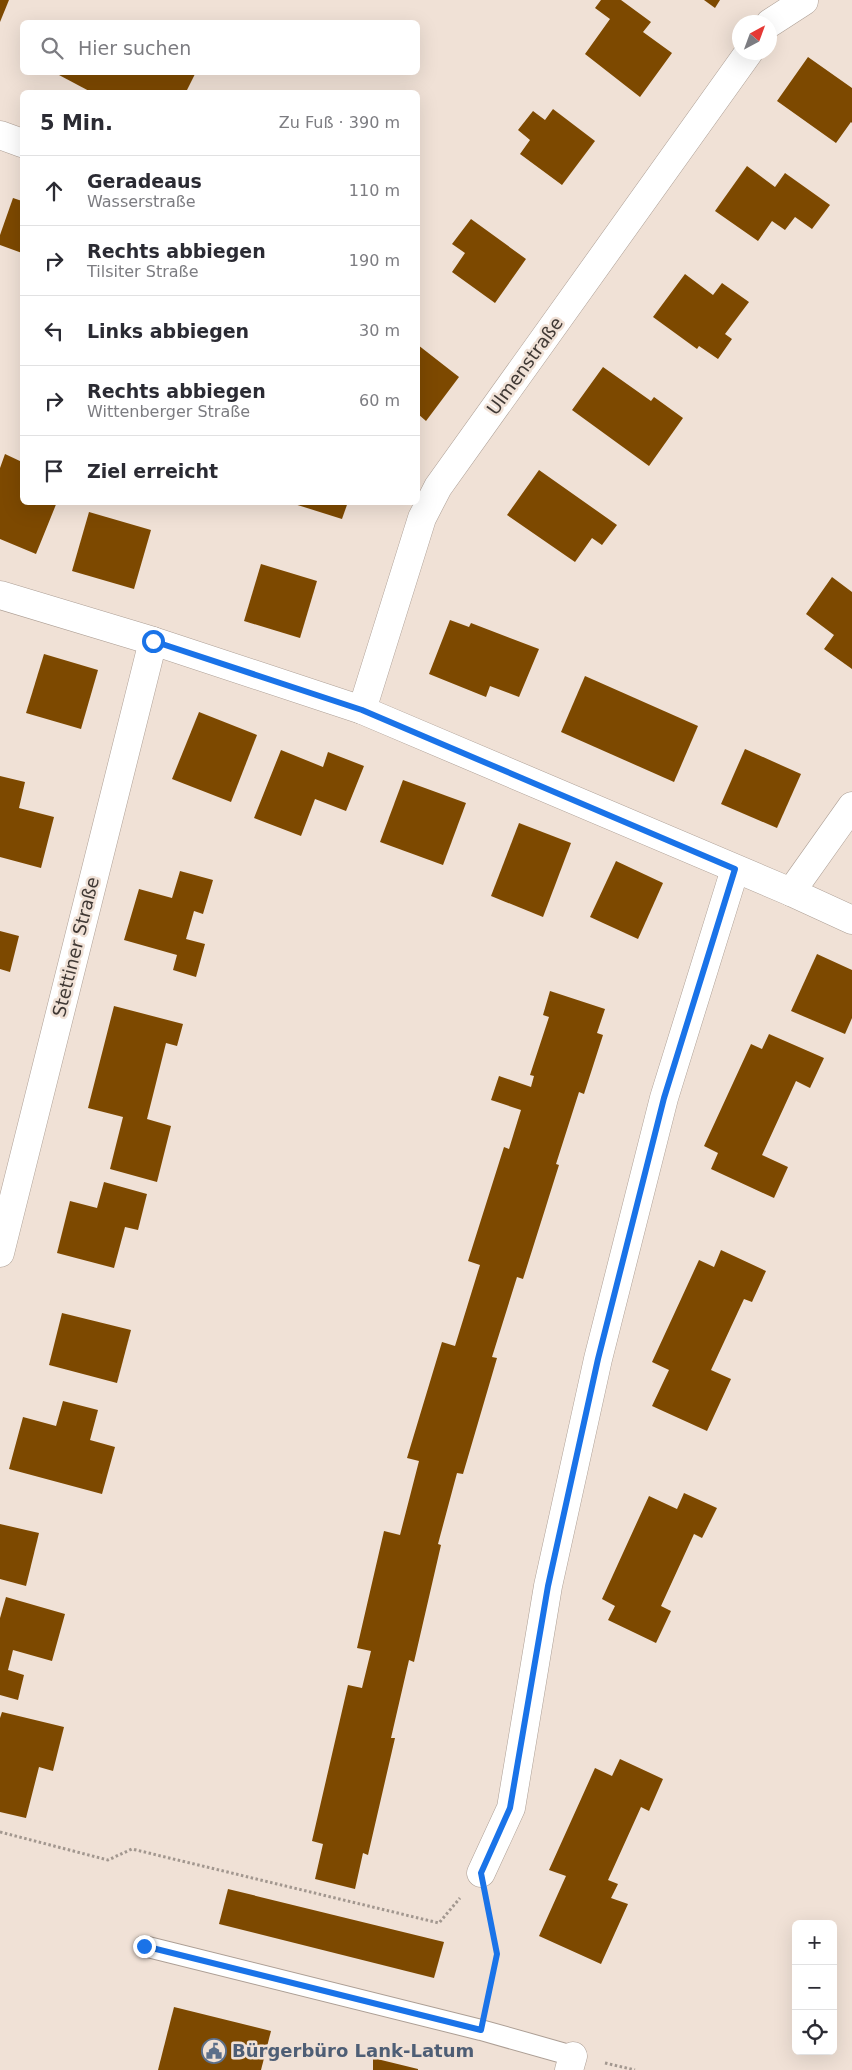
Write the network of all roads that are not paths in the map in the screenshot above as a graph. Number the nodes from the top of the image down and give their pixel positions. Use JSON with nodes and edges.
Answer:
{"nodes":[{"id":1,"x":804,"y":1,"type":"edge"},
{"id":2,"x":777,"y":18,"type":"edge"},
{"id":3,"x":743,"y":60,"type":"edge"},
{"id":4,"x":0,"y":135,"type":"edge"},
{"id":5,"x":20,"y":142,"type":"edge"},
{"id":6,"x":0,"y":595,"type":"edge"},
{"id":7,"x":153,"y":641,"type":"junction"},
{"id":8,"x":362,"y":710,"type":"junction"},
{"id":9,"x":852,"y":806,"type":"edge"},
{"id":10,"x":735,"y":869,"type":"junction"},
{"id":11,"x":791,"y":892,"type":"junction"},
{"id":12,"x":852,"y":920,"type":"edge"},
{"id":13,"x":0,"y":1253,"type":"edge"},
{"id":14,"x":481,"y":1873,"type":"road end"},
{"id":15,"x":144,"y":1946,"type":"dead end"},
{"id":16,"x":571,"y":2063,"type":"edge"}],
"edges":[{"from":1,"to":2,"type":"street"},
{"from":3,"to":8,"type":"street","name":"Ulmenstraße"},
{"from":4,"to":5,"type":"street"},
{"from":6,"to":7,"type":"street"},
{"from":7,"to":8,"type":"street"},
{"from":7,"to":13,"type":"street","name":"Stettiner Straße"},
{"from":8,"to":10,"type":"street"},
{"from":9,"to":11,"type":"street"},
{"from":10,"to":11,"type":"street"},
{"from":10,"to":14,"type":"street"},
{"from":11,"to":12,"type":"street"},
{"from":15,"to":16,"type":"lane"}]}
